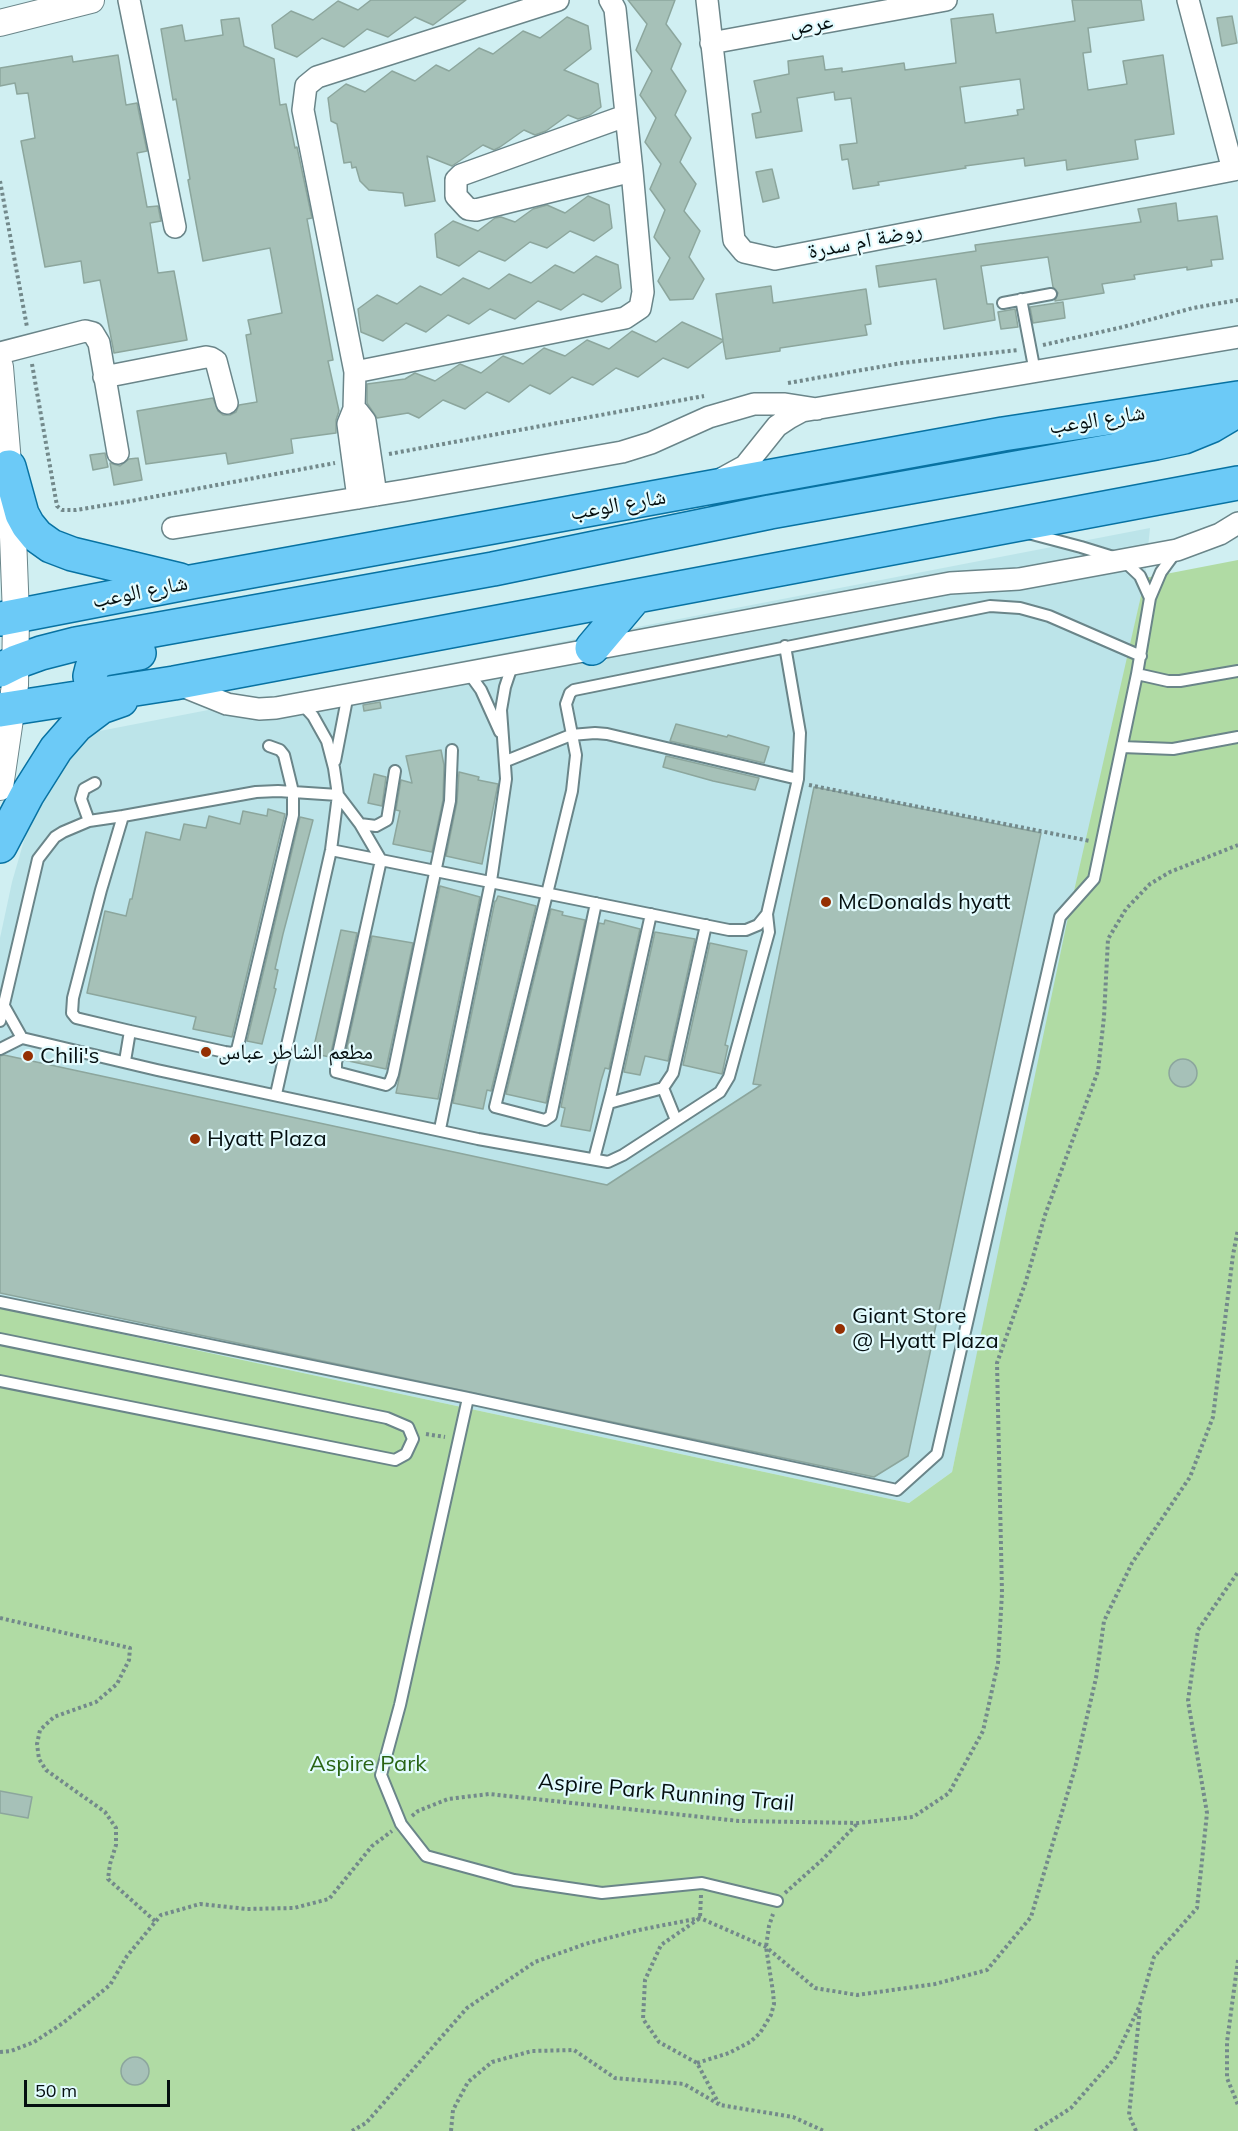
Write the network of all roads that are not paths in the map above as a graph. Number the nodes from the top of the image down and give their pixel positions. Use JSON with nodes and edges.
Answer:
{"nodes":[{"id":1,"x":91,"y":0,"type":"edge"},
{"id":2,"x":129,"y":0,"type":"edge"},
{"id":3,"x":558,"y":0,"type":"edge"},
{"id":4,"x":610,"y":0,"type":"edge"},
{"id":5,"x":707,"y":0,"type":"edge"},
{"id":6,"x":946,"y":0,"type":"edge"},
{"id":7,"x":1188,"y":0,"type":"edge"},
{"id":8,"x":0,"y":23,"type":"edge"},
{"id":9,"x":711,"y":43,"type":"junction"},
{"id":10,"x":625,"y":116,"type":"junction"},
{"id":11,"x":1235,"y":170,"type":"edge"},
{"id":12,"x":632,"y":171,"type":"junction"},
{"id":13,"x":175,"y":227,"type":"dead end"},
{"id":14,"x":1051,"y":294,"type":"dead end"},
{"id":15,"x":1021,"y":299,"type":"junction"},
{"id":16,"x":1003,"y":303,"type":"dead end"},
{"id":17,"x":1238,"y":337,"type":"edge"},
{"id":18,"x":0,"y":352,"type":"edge"},
{"id":19,"x":0,"y":367,"type":"edge"},
{"id":20,"x":356,"y":372,"type":"junction"},
{"id":21,"x":1035,"y":372,"type":"junction"},
{"id":22,"x":104,"y":377,"type":"junction"},
{"id":23,"x":1238,"y":398,"type":"edge"},
{"id":24,"x":720,"y":403,"type":"junction"},
{"id":25,"x":227,"y":404,"type":"dead end"},
{"id":26,"x":816,"y":409,"type":"junction"},
{"id":27,"x":1238,"y":410,"type":"edge"},
{"id":28,"x":768,"y":438,"type":"junction"},
{"id":29,"x":118,"y":453,"type":"dead end"},
{"id":30,"x":9,"y":467,"type":"junction"},
{"id":31,"x":1238,"y":483,"type":"edge"},
{"id":32,"x":698,"y":490,"type":"junction"},
{"id":33,"x":367,"y":497,"type":"junction"},
{"id":34,"x":770,"y":512,"type":"junction"},
{"id":35,"x":1238,"y":523,"type":"edge"},
{"id":36,"x":998,"y":527,"type":"junction"},
{"id":37,"x":173,"y":528,"type":"dead end"},
{"id":38,"x":1178,"y":550,"type":"junction"},
{"id":39,"x":1123,"y":560,"type":"junction"},
{"id":40,"x":191,"y":582,"type":"junction"},
{"id":41,"x":635,"y":597,"type":"junction"},
{"id":42,"x":1150,"y":598,"type":"junction"},
{"id":43,"x":8,"y":617,"type":"edge"},
{"id":44,"x":785,"y":646,"type":"junction"},
{"id":45,"x":592,"y":648,"type":"junction"},
{"id":46,"x":1141,"y":656,"type":"junction"},
{"id":47,"x":513,"y":663,"type":"junction"},
{"id":48,"x":467,"y":671,"type":"junction"},
{"id":49,"x":1238,"y":671,"type":"edge"},
{"id":50,"x":1137,"y":674,"type":"junction"},
{"id":51,"x":5,"y":682,"type":"edge"},
{"id":52,"x":174,"y":683,"type":"junction"},
{"id":53,"x":103,"y":693,"type":"junction"},
{"id":54,"x":348,"y":694,"type":"junction"},
{"id":55,"x":302,"y":704,"type":"junction"},
{"id":56,"x":571,"y":735,"type":"junction"},
{"id":57,"x":1238,"y":737,"type":"edge"},
{"id":58,"x":502,"y":738,"type":"junction"},
{"id":59,"x":269,"y":746,"type":"dead end"},
{"id":60,"x":1122,"y":747,"type":"junction"},
{"id":61,"x":452,"y":750,"type":"dead end"},
{"id":62,"x":506,"y":761,"type":"junction"},
{"id":63,"x":334,"y":768,"type":"junction"},
{"id":64,"x":395,"y":771,"type":"dead end"},
{"id":65,"x":798,"y":781,"type":"junction"},
{"id":66,"x":95,"y":783,"type":"dead end"},
{"id":67,"x":0,"y":787,"type":"edge"},
{"id":68,"x":293,"y":792,"type":"junction"},
{"id":69,"x":338,"y":795,"type":"junction"},
{"id":70,"x":123,"y":816,"type":"junction"},
{"id":71,"x":89,"y":821,"type":"junction"},
{"id":72,"x":360,"y":824,"type":"junction"},
{"id":73,"x":0,"y":846,"type":"edge"},
{"id":74,"x":331,"y":850,"type":"junction"},
{"id":75,"x":381,"y":860,"type":"junction"},
{"id":76,"x":436,"y":870,"type":"junction"},
{"id":77,"x":491,"y":881,"type":"junction"},
{"id":78,"x":546,"y":892,"type":"junction"},
{"id":79,"x":596,"y":903,"type":"junction"},
{"id":80,"x":651,"y":914,"type":"junction"},
{"id":81,"x":767,"y":914,"type":"junction"},
{"id":82,"x":706,"y":925,"type":"junction"},
{"id":83,"x":4,"y":1006,"type":"junction"},
{"id":84,"x":0,"y":1021,"type":"edge"},
{"id":85,"x":130,"y":1031,"type":"junction"},
{"id":86,"x":22,"y":1038,"type":"junction"},
{"id":87,"x":0,"y":1049,"type":"edge"},
{"id":88,"x":125,"y":1061,"type":"junction"},
{"id":89,"x":663,"y":1088,"type":"junction"},
{"id":90,"x":276,"y":1094,"type":"junction"},
{"id":91,"x":609,"y":1103,"type":"junction"},
{"id":92,"x":676,"y":1120,"type":"junction"},
{"id":93,"x":440,"y":1129,"type":"junction"},
{"id":94,"x":594,"y":1159,"type":"junction"},
{"id":95,"x":0,"y":1302,"type":"edge"},
{"id":96,"x":0,"y":1339,"type":"edge"},
{"id":97,"x":0,"y":1381,"type":"edge"},
{"id":98,"x":468,"y":1398,"type":"junction"},
{"id":99,"x":777,"y":1901,"type":"road end"}],
"edges":[{"from":1,"to":8,"type":"street"},
{"from":2,"to":13,"type":"street"},
{"from":3,"to":20,"type":"street"},
{"from":4,"to":10,"type":"street"},
{"from":5,"to":9,"type":"street","name":"روضة ام سدرة"},
{"from":6,"to":9,"type":"street","name":"عرص"},
{"from":7,"to":11,"type":"street"},
{"from":9,"to":11,"type":"street","name":"روضة ام سدرة"},
{"from":10,"to":12,"type":"street"},
{"from":10,"to":12,"type":"street"},
{"from":12,"to":20,"type":"street"},
{"from":14,"to":15,"type":"lane"},
{"from":15,"to":16,"type":"lane"},
{"from":15,"to":21,"type":"lane"},
{"from":17,"to":21,"type":"street"},
{"from":18,"to":22,"type":"street"},
{"from":19,"to":30,"type":"street"},
{"from":20,"to":33,"type":"street"},
{"from":21,"to":26,"type":"street"},
{"from":22,"to":25,"type":"street"},
{"from":22,"to":29,"type":"street"},
{"from":23,"to":32,"type":"main road","name":"شارع الوعب"},
{"from":24,"to":26,"type":"street"},
{"from":24,"to":28,"type":"street"},
{"from":24,"to":33,"type":"street"},
{"from":26,"to":28,"type":"street"},
{"from":27,"to":34,"type":"main road"},
{"from":28,"to":32,"type":"street"},
{"from":30,"to":40,"type":"main road"},
{"from":30,"to":43,"type":"street"},
{"from":31,"to":36,"type":"main road"},
{"from":32,"to":40,"type":"main road","name":"شارع الوعب"},
{"from":33,"to":37,"type":"street"},
{"from":34,"to":51,"type":"main road"},
{"from":34,"to":53,"type":"main road"},
{"from":35,"to":38,"type":"street"},
{"from":36,"to":39,"type":"lane"},
{"from":36,"to":41,"type":"main road"},
{"from":38,"to":39,"type":"street"},
{"from":38,"to":42,"type":"lane"},
{"from":39,"to":42,"type":"lane"},
{"from":39,"to":45,"type":"street"},
{"from":40,"to":43,"type":"main road","name":"شارع الوعب"},
{"from":41,"to":45,"type":"main road"},
{"from":41,"to":52,"type":"main road"},
{"from":42,"to":46,"type":"lane"},
{"from":43,"to":51,"type":"main road"},
{"from":44,"to":46,"type":"lane"},
{"from":44,"to":56,"type":"lane"},
{"from":44,"to":65,"type":"lane"},
{"from":45,"to":47,"type":"street"},
{"from":46,"to":50,"type":"lane"},
{"from":47,"to":48,"type":"street"},
{"from":47,"to":58,"type":"lane"},
{"from":48,"to":54,"type":"street"},
{"from":48,"to":58,"type":"lane"},
{"from":49,"to":50,"type":"lane"},
{"from":50,"to":60,"type":"lane"},
{"from":51,"to":53,"type":"main road"},
{"from":51,"to":67,"type":"street"},
{"from":52,"to":53,"type":"main road"},
{"from":52,"to":55,"type":"street"},
{"from":52,"to":73,"type":"main road"},
{"from":54,"to":55,"type":"street"},
{"from":54,"to":63,"type":"lane"},
{"from":55,"to":63,"type":"lane"},
{"from":56,"to":62,"type":"lane"},
{"from":56,"to":65,"type":"lane"},
{"from":56,"to":78,"type":"lane"},
{"from":57,"to":60,"type":"lane"},
{"from":58,"to":62,"type":"lane"},
{"from":59,"to":68,"type":"lane"},
{"from":60,"to":98,"type":"lane"},
{"from":61,"to":76,"type":"lane"},
{"from":62,"to":77,"type":"lane"},
{"from":63,"to":69,"type":"lane"},
{"from":64,"to":72,"type":"lane"},
{"from":65,"to":81,"type":"lane"},
{"from":66,"to":71,"type":"lane"},
{"from":68,"to":69,"type":"lane"},
{"from":68,"to":70,"type":"lane"},
{"from":68,"to":85,"type":"lane"},
{"from":69,"to":72,"type":"lane"},
{"from":69,"to":74,"type":"lane"},
{"from":70,"to":71,"type":"lane"},
{"from":70,"to":85,"type":"lane"},
{"from":71,"to":83,"type":"lane"},
{"from":72,"to":75,"type":"lane"},
{"from":74,"to":75,"type":"lane"},
{"from":74,"to":90,"type":"lane"},
{"from":75,"to":76,"type":"lane"},
{"from":75,"to":76,"type":"lane"},
{"from":76,"to":77,"type":"lane"},
{"from":77,"to":78,"type":"lane"},
{"from":77,"to":93,"type":"lane"},
{"from":78,"to":79,"type":"lane"},
{"from":78,"to":79,"type":"lane"},
{"from":79,"to":80,"type":"lane"},
{"from":80,"to":82,"type":"lane"},
{"from":80,"to":91,"type":"lane"},
{"from":81,"to":82,"type":"lane"},
{"from":81,"to":92,"type":"lane"},
{"from":82,"to":89,"type":"lane"},
{"from":83,"to":84,"type":"lane"},
{"from":83,"to":86,"type":"lane"},
{"from":85,"to":88,"type":"lane"},
{"from":86,"to":87,"type":"lane"},
{"from":86,"to":88,"type":"lane"},
{"from":88,"to":90,"type":"lane"},
{"from":89,"to":91,"type":"lane"},
{"from":89,"to":92,"type":"lane"},
{"from":90,"to":93,"type":"lane"},
{"from":91,"to":94,"type":"lane"},
{"from":92,"to":94,"type":"lane"},
{"from":93,"to":94,"type":"lane"},
{"from":95,"to":98,"type":"lane"},
{"from":96,"to":97,"type":"lane"},
{"from":98,"to":99,"type":"lane"}]}
